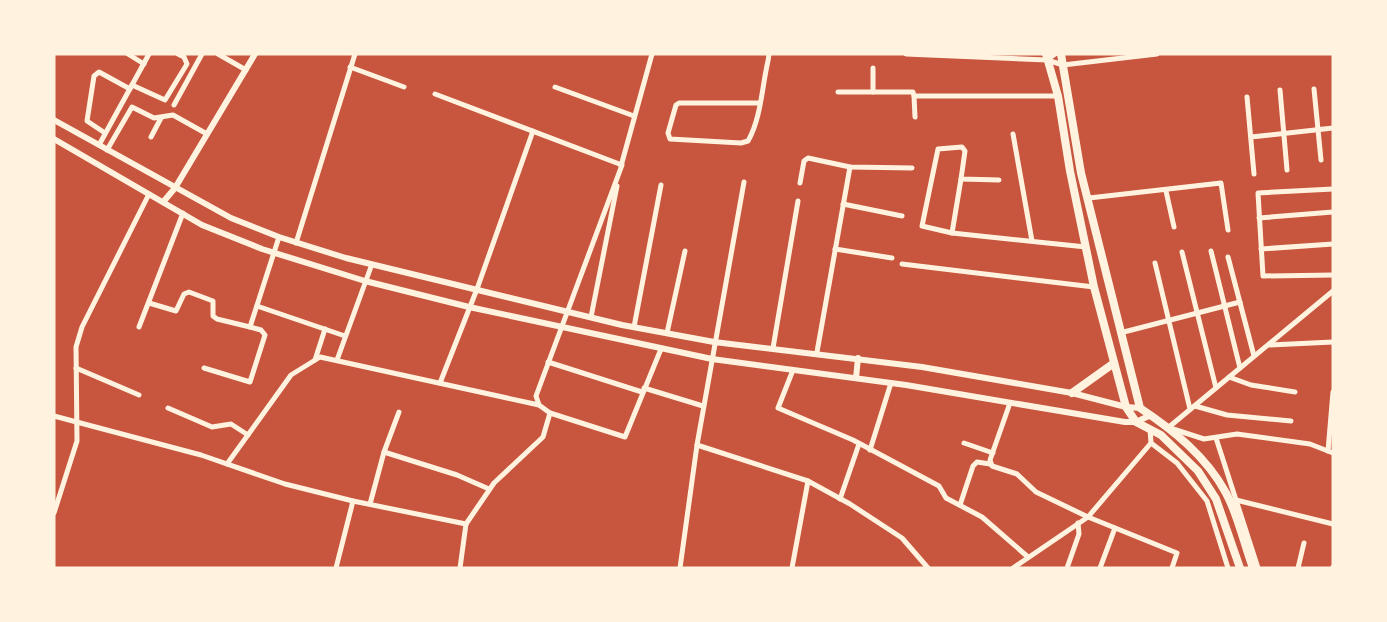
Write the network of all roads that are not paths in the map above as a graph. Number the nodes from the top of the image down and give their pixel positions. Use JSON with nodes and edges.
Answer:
{"nodes":[{"id":1,"x":128,"y":54,"type":"edge"},
{"id":2,"x":149,"y":54,"type":"edge"},
{"id":3,"x":178,"y":54,"type":"edge"},
{"id":4,"x":202,"y":54,"type":"edge"},
{"id":5,"x":218,"y":54,"type":"edge"},
{"id":6,"x":255,"y":54,"type":"edge"},
{"id":7,"x":355,"y":54,"type":"edge"},
{"id":8,"x":652,"y":54,"type":"edge"},
{"id":9,"x":769,"y":54,"type":"edge"},
{"id":10,"x":906,"y":54,"type":"edge"},
{"id":11,"x":1055,"y":54,"type":"edge"},
{"id":12,"x":1061,"y":54,"type":"edge"},
{"id":13,"x":1157,"y":54,"type":"edge"},
{"id":14,"x":1047,"y":57,"type":"edge"},
{"id":15,"x":144,"y":64,"type":"junction"},
{"id":16,"x":1063,"y":65,"type":"junction"},
{"id":17,"x":351,"y":67,"type":"junction"},
{"id":18,"x":873,"y":68,"type":"dead end"},
{"id":19,"x":246,"y":70,"type":"junction"},
{"id":20,"x":131,"y":87,"type":"junction"},
{"id":21,"x":404,"y":87,"type":"dead end"},
{"id":22,"x":555,"y":87,"type":"dead end"},
{"id":23,"x":1314,"y":89,"type":"dead end"},
{"id":24,"x":1280,"y":90,"type":"dead end"},
{"id":25,"x":838,"y":92,"type":"dead end"},
{"id":26,"x":873,"y":92,"type":"junction"},
{"id":27,"x":435,"y":94,"type":"dead end"},
{"id":28,"x":914,"y":96,"type":"junction"},
{"id":29,"x":1058,"y":96,"type":"junction"},
{"id":30,"x":1247,"y":97,"type":"dead end"},
{"id":31,"x":759,"y":103,"type":"junction"},
{"id":32,"x":174,"y":105,"type":"dead end"},
{"id":33,"x":634,"y":116,"type":"junction"},
{"id":34,"x":915,"y":117,"type":"dead end"},
{"id":35,"x":161,"y":118,"type":"junction"},
{"id":36,"x":54,"y":120,"type":"edge"},
{"id":37,"x":1333,"y":128,"type":"edge"},
{"id":38,"x":1318,"y":130,"type":"junction"},
{"id":39,"x":533,"y":131,"type":"junction"},
{"id":40,"x":105,"y":133,"type":"junction"},
{"id":41,"x":207,"y":134,"type":"junction"},
{"id":42,"x":1013,"y":134,"type":"dead end"},
{"id":43,"x":1283,"y":134,"type":"junction"},
{"id":44,"x":151,"y":137,"type":"dead end"},
{"id":45,"x":1251,"y":137,"type":"junction"},
{"id":46,"x":54,"y":138,"type":"edge"},
{"id":47,"x":99,"y":145,"type":"junction"},
{"id":48,"x":108,"y":150,"type":"junction"},
{"id":49,"x":1321,"y":160,"type":"dead end"},
{"id":50,"x":622,"y":165,"type":"junction"},
{"id":51,"x":850,"y":166,"type":"junction"},
{"id":52,"x":912,"y":168,"type":"dead end"},
{"id":53,"x":1287,"y":170,"type":"dead end"},
{"id":54,"x":1254,"y":174,"type":"dead end"},
{"id":55,"x":961,"y":179,"type":"junction"},
{"id":56,"x":999,"y":180,"type":"dead end"},
{"id":57,"x":744,"y":182,"type":"dead end"},
{"id":58,"x":800,"y":183,"type":"dead end"},
{"id":59,"x":661,"y":185,"type":"dead end"},
{"id":60,"x":176,"y":188,"type":"junction"},
{"id":61,"x":1333,"y":189,"type":"edge"},
{"id":62,"x":1166,"y":190,"type":"junction"},
{"id":63,"x":149,"y":194,"type":"junction"},
{"id":64,"x":1089,"y":198,"type":"junction"},
{"id":65,"x":164,"y":201,"type":"junction"},
{"id":66,"x":798,"y":201,"type":"dead end"},
{"id":67,"x":843,"y":204,"type":"junction"},
{"id":68,"x":183,"y":213,"type":"junction"},
{"id":69,"x":1333,"y":213,"type":"edge"},
{"id":70,"x":902,"y":216,"type":"dead end"},
{"id":71,"x":1259,"y":218,"type":"junction"},
{"id":72,"x":1174,"y":227,"type":"dead end"},
{"id":73,"x":1228,"y":230,"type":"dead end"},
{"id":74,"x":952,"y":233,"type":"junction"},
{"id":75,"x":279,"y":237,"type":"junction"},
{"id":76,"x":1032,"y":241,"type":"junction"},
{"id":77,"x":296,"y":243,"type":"junction"},
{"id":78,"x":1333,"y":244,"type":"edge"},
{"id":79,"x":1086,"y":247,"type":"junction"},
{"id":80,"x":835,"y":249,"type":"junction"},
{"id":81,"x":1261,"y":249,"type":"junction"},
{"id":82,"x":685,"y":251,"type":"dead end"},
{"id":83,"x":1211,"y":251,"type":"dead end"},
{"id":84,"x":1182,"y":252,"type":"dead end"},
{"id":85,"x":274,"y":253,"type":"junction"},
{"id":86,"x":1228,"y":257,"type":"dead end"},
{"id":87,"x":891,"y":258,"type":"dead end"},
{"id":88,"x":1155,"y":263,"type":"dead end"},
{"id":89,"x":372,"y":264,"type":"junction"},
{"id":90,"x":902,"y":264,"type":"dead end"},
{"id":91,"x":1333,"y":275,"type":"edge"},
{"id":92,"x":365,"y":281,"type":"junction"},
{"id":93,"x":1094,"y":287,"type":"junction"},
{"id":94,"x":477,"y":289,"type":"junction"},
{"id":95,"x":1333,"y":291,"type":"edge"},
{"id":96,"x":1240,"y":302,"type":"junction"},
{"id":97,"x":149,"y":303,"type":"junction"},
{"id":98,"x":257,"y":306,"type":"junction"},
{"id":99,"x":1224,"y":306,"type":"junction"},
{"id":100,"x":469,"y":307,"type":"junction"},
{"id":101,"x":566,"y":311,"type":"junction"},
{"id":102,"x":1197,"y":313,"type":"junction"},
{"id":103,"x":591,"y":317,"type":"junction"},
{"id":104,"x":1168,"y":321,"type":"junction"},
{"id":105,"x":561,"y":326,"type":"junction"},
{"id":106,"x":139,"y":327,"type":"dead end"},
{"id":107,"x":250,"y":327,"type":"junction"},
{"id":108,"x":634,"y":327,"type":"junction"},
{"id":109,"x":326,"y":329,"type":"junction"},
{"id":110,"x":668,"y":333,"type":"junction"},
{"id":111,"x":1120,"y":333,"type":"junction"},
{"id":112,"x":345,"y":336,"type":"junction"},
{"id":113,"x":714,"y":342,"type":"junction"},
{"id":114,"x":1333,"y":342,"type":"edge"},
{"id":115,"x":1268,"y":345,"type":"junction"},
{"id":116,"x":773,"y":348,"type":"junction"},
{"id":117,"x":661,"y":349,"type":"junction"},
{"id":118,"x":817,"y":352,"type":"junction"},
{"id":119,"x":1254,"y":356,"type":"junction"},
{"id":120,"x":858,"y":358,"type":"junction"},
{"id":121,"x":712,"y":359,"type":"junction"},
{"id":122,"x":315,"y":360,"type":"junction"},
{"id":123,"x":337,"y":360,"type":"junction"},
{"id":124,"x":548,"y":362,"type":"junction"},
{"id":125,"x":1114,"y":363,"type":"junction"},
{"id":126,"x":76,"y":368,"type":"junction"},
{"id":127,"x":204,"y":368,"type":"dead end"},
{"id":128,"x":1240,"y":368,"type":"junction"},
{"id":129,"x":793,"y":370,"type":"junction"},
{"id":130,"x":1229,"y":377,"type":"junction"},
{"id":131,"x":856,"y":378,"type":"junction"},
{"id":132,"x":440,"y":383,"type":"junction"},
{"id":133,"x":891,"y":383,"type":"junction"},
{"id":134,"x":1216,"y":388,"type":"junction"},
{"id":135,"x":643,"y":390,"type":"junction"},
{"id":136,"x":1295,"y":392,"type":"dead end"},
{"id":137,"x":1333,"y":392,"type":"edge"},
{"id":138,"x":1072,"y":393,"type":"junction"},
{"id":139,"x":139,"y":395,"type":"dead end"},
{"id":140,"x":1010,"y":403,"type":"junction"},
{"id":141,"x":539,"y":405,"type":"junction"},
{"id":142,"x":703,"y":406,"type":"junction"},
{"id":143,"x":1126,"y":407,"type":"junction"},
{"id":144,"x":168,"y":408,"type":"dead end"},
{"id":145,"x":1140,"y":408,"type":"junction"},
{"id":146,"x":1192,"y":408,"type":"junction"},
{"id":147,"x":399,"y":412,"type":"dead end"},
{"id":148,"x":550,"y":413,"type":"junction"},
{"id":149,"x":1151,"y":415,"type":"junction"},
{"id":150,"x":54,"y":417,"type":"edge"},
{"id":151,"x":1290,"y":421,"type":"dead end"},
{"id":152,"x":1137,"y":422,"type":"junction"},
{"id":153,"x":77,"y":423,"type":"junction"},
{"id":154,"x":1169,"y":427,"type":"junction"},
{"id":155,"x":1150,"y":429,"type":"junction"},
{"id":156,"x":248,"y":435,"type":"junction"},
{"id":157,"x":1216,"y":438,"type":"junction"},
{"id":158,"x":964,"y":443,"type":"dead end"},
{"id":159,"x":1151,"y":443,"type":"junction"},
{"id":160,"x":860,"y":444,"type":"junction"},
{"id":161,"x":697,"y":445,"type":"junction"},
{"id":162,"x":870,"y":450,"type":"junction"},
{"id":163,"x":384,"y":452,"type":"junction"},
{"id":164,"x":1330,"y":452,"type":"edge"},
{"id":165,"x":993,"y":453,"type":"junction"},
{"id":166,"x":227,"y":464,"type":"junction"},
{"id":167,"x":990,"y":464,"type":"junction"},
{"id":168,"x":808,"y":481,"type":"junction"},
{"id":169,"x":489,"y":489,"type":"junction"},
{"id":170,"x":840,"y":499,"type":"junction"},
{"id":171,"x":1236,"y":500,"type":"junction"},
{"id":172,"x":353,"y":501,"type":"junction"},
{"id":173,"x":370,"y":504,"type":"junction"},
{"id":174,"x":960,"y":505,"type":"junction"},
{"id":175,"x":54,"y":513,"type":"edge"},
{"id":176,"x":1088,"y":517,"type":"junction"},
{"id":177,"x":1078,"y":523,"type":"junction"},
{"id":178,"x":466,"y":524,"type":"junction"},
{"id":179,"x":1333,"y":524,"type":"edge"},
{"id":180,"x":1115,"y":528,"type":"junction"},
{"id":181,"x":1304,"y":543,"type":"dead end"},
{"id":182,"x":1028,"y":558,"type":"junction"},
{"id":183,"x":336,"y":568,"type":"edge"},
{"id":184,"x":460,"y":568,"type":"edge"},
{"id":185,"x":680,"y":568,"type":"edge"},
{"id":186,"x":792,"y":568,"type":"edge"},
{"id":187,"x":928,"y":568,"type":"edge"},
{"id":188,"x":1013,"y":568,"type":"edge"},
{"id":189,"x":1067,"y":568,"type":"edge"},
{"id":190,"x":1100,"y":568,"type":"edge"},
{"id":191,"x":1172,"y":568,"type":"edge"},
{"id":192,"x":1228,"y":568,"type":"edge"},
{"id":193,"x":1240,"y":568,"type":"edge"},
{"id":194,"x":1253,"y":568,"type":"edge"},
{"id":195,"x":1258,"y":568,"type":"edge"},
{"id":196,"x":1298,"y":568,"type":"edge"}],
"edges":[{"from":1,"to":15,"type":"street"},
{"from":2,"to":15,"type":"street"},
{"from":3,"to":20,"type":"street"},
{"from":4,"to":32,"type":"street"},
{"from":5,"to":19,"type":"street"},
{"from":6,"to":19,"type":"street"},
{"from":7,"to":17,"type":"street"},
{"from":8,"to":33,"type":"street"},
{"from":9,"to":31,"type":"street"},
{"from":10,"to":14,"type":"street"},
{"from":11,"to":14,"type":"street"},
{"from":12,"to":16,"type":"main road"},
{"from":13,"to":16,"type":"street"},
{"from":14,"to":16,"type":"street"},
{"from":14,"to":29,"type":"main road"},
{"from":15,"to":20,"type":"street"},
{"from":16,"to":64,"type":"main road"},
{"from":17,"to":21,"type":"street"},
{"from":17,"to":77,"type":"street"},
{"from":18,"to":26,"type":"street"},
{"from":19,"to":41,"type":"street"},
{"from":20,"to":40,"type":"street"},
{"from":20,"to":40,"type":"street"},
{"from":22,"to":33,"type":"street"},
{"from":23,"to":38,"type":"street"},
{"from":24,"to":43,"type":"street"},
{"from":25,"to":26,"type":"street"},
{"from":26,"to":28,"type":"street"},
{"from":27,"to":39,"type":"street"},
{"from":28,"to":29,"type":"street"},
{"from":28,"to":34,"type":"street"},
{"from":29,"to":79,"type":"main road"},
{"from":30,"to":45,"type":"street"},
{"from":31,"to":31,"type":"street"},
{"from":33,"to":50,"type":"street"},
{"from":35,"to":41,"type":"street"},
{"from":35,"to":44,"type":"street"},
{"from":35,"to":48,"type":"street"},
{"from":36,"to":47,"type":"street"},
{"from":37,"to":38,"type":"street"},
{"from":38,"to":43,"type":"street"},
{"from":38,"to":49,"type":"street"},
{"from":39,"to":50,"type":"street"},
{"from":39,"to":94,"type":"street"},
{"from":40,"to":47,"type":"street"},
{"from":41,"to":60,"type":"street"},
{"from":42,"to":76,"type":"street"},
{"from":43,"to":45,"type":"street"},
{"from":43,"to":53,"type":"street"},
{"from":45,"to":54,"type":"street"},
{"from":46,"to":63,"type":"street"},
{"from":47,"to":48,"type":"street"},
{"from":48,"to":60,"type":"street"},
{"from":50,"to":101,"type":"street"},
{"from":50,"to":103,"type":"street"},
{"from":51,"to":52,"type":"street"},
{"from":51,"to":58,"type":"street"},
{"from":51,"to":67,"type":"street"},
{"from":55,"to":56,"type":"street"},
{"from":55,"to":74,"type":"street"},
{"from":55,"to":74,"type":"street"},
{"from":57,"to":113,"type":"street"},
{"from":59,"to":108,"type":"street"},
{"from":60,"to":65,"type":"street"},
{"from":60,"to":75,"type":"street"},
{"from":61,"to":71,"type":"street"},
{"from":62,"to":64,"type":"street"},
{"from":62,"to":72,"type":"street"},
{"from":62,"to":73,"type":"street"},
{"from":63,"to":65,"type":"street"},
{"from":63,"to":126,"type":"street"},
{"from":64,"to":111,"type":"main road"},
{"from":65,"to":68,"type":"street"},
{"from":66,"to":116,"type":"street"},
{"from":67,"to":70,"type":"street"},
{"from":67,"to":80,"type":"street"},
{"from":68,"to":85,"type":"street"},
{"from":68,"to":97,"type":"street"},
{"from":69,"to":71,"type":"street"},
{"from":71,"to":81,"type":"street"},
{"from":74,"to":76,"type":"street"},
{"from":75,"to":77,"type":"street"},
{"from":75,"to":85,"type":"street"},
{"from":76,"to":79,"type":"street"},
{"from":77,"to":89,"type":"street"},
{"from":78,"to":81,"type":"street"},
{"from":79,"to":93,"type":"main road"},
{"from":80,"to":87,"type":"street"},
{"from":80,"to":118,"type":"street"},
{"from":81,"to":91,"type":"street"},
{"from":82,"to":110,"type":"street"},
{"from":83,"to":99,"type":"street"},
{"from":84,"to":102,"type":"street"},
{"from":85,"to":92,"type":"street"},
{"from":85,"to":98,"type":"street"},
{"from":86,"to":96,"type":"street"},
{"from":88,"to":104,"type":"street"},
{"from":89,"to":92,"type":"street"},
{"from":89,"to":94,"type":"street"},
{"from":90,"to":93,"type":"street"},
{"from":92,"to":100,"type":"street"},
{"from":92,"to":112,"type":"street"},
{"from":93,"to":125,"type":"main road"},
{"from":94,"to":100,"type":"street"},
{"from":94,"to":101,"type":"street"},
{"from":95,"to":115,"type":"street"},
{"from":96,"to":99,"type":"street"},
{"from":96,"to":119,"type":"street"},
{"from":97,"to":106,"type":"street"},
{"from":97,"to":107,"type":"street"},
{"from":98,"to":107,"type":"street"},
{"from":98,"to":109,"type":"street"},
{"from":99,"to":102,"type":"street"},
{"from":99,"to":128,"type":"street"},
{"from":100,"to":105,"type":"street"},
{"from":100,"to":132,"type":"street"},
{"from":101,"to":103,"type":"street"},
{"from":101,"to":105,"type":"street"},
{"from":102,"to":104,"type":"street"},
{"from":102,"to":134,"type":"street"},
{"from":103,"to":108,"type":"street"},
{"from":104,"to":111,"type":"street"},
{"from":104,"to":146,"type":"street"},
{"from":105,"to":117,"type":"street"},
{"from":105,"to":124,"type":"street"},
{"from":107,"to":127,"type":"street"},
{"from":108,"to":110,"type":"street"},
{"from":109,"to":112,"type":"street"},
{"from":109,"to":122,"type":"street"},
{"from":110,"to":113,"type":"street"},
{"from":111,"to":145,"type":"main road"},
{"from":112,"to":123,"type":"street"},
{"from":113,"to":116,"type":"street"},
{"from":113,"to":121,"type":"street"},
{"from":114,"to":115,"type":"street"},
{"from":115,"to":119,"type":"street"},
{"from":116,"to":118,"type":"street"},
{"from":117,"to":121,"type":"street"},
{"from":117,"to":135,"type":"street"},
{"from":118,"to":120,"type":"street"},
{"from":119,"to":128,"type":"street"},
{"from":120,"to":131,"type":"street"},
{"from":120,"to":138,"type":"street"},
{"from":121,"to":129,"type":"street"},
{"from":121,"to":142,"type":"street"},
{"from":122,"to":123,"type":"street"},
{"from":122,"to":156,"type":"street"},
{"from":123,"to":132,"type":"street"},
{"from":124,"to":135,"type":"street"},
{"from":124,"to":141,"type":"street"},
{"from":125,"to":138,"type":"main road"},
{"from":125,"to":143,"type":"main road"},
{"from":126,"to":139,"type":"street"},
{"from":126,"to":153,"type":"street"},
{"from":128,"to":130,"type":"street"},
{"from":129,"to":131,"type":"street"},
{"from":129,"to":160,"type":"street"},
{"from":130,"to":134,"type":"street"},
{"from":130,"to":136,"type":"street"},
{"from":131,"to":133,"type":"street"},
{"from":132,"to":141,"type":"street"},
{"from":133,"to":140,"type":"street"},
{"from":133,"to":162,"type":"street"},
{"from":134,"to":146,"type":"street"},
{"from":135,"to":142,"type":"street"},
{"from":135,"to":148,"type":"street"},
{"from":137,"to":164,"type":"street"},
{"from":138,"to":143,"type":"street"},
{"from":140,"to":152,"type":"street"},
{"from":140,"to":165,"type":"street"},
{"from":141,"to":148,"type":"street"},
{"from":142,"to":161,"type":"street"},
{"from":143,"to":145,"type":"street"},
{"from":143,"to":152,"type":"main road"},
{"from":144,"to":156,"type":"street"},
{"from":145,"to":149,"type":"main road"},
{"from":146,"to":151,"type":"street"},
{"from":146,"to":154,"type":"street"},
{"from":147,"to":163,"type":"street"},
{"from":148,"to":169,"type":"street"},
{"from":149,"to":152,"type":"street"},
{"from":149,"to":154,"type":"main road"},
{"from":150,"to":153,"type":"street"},
{"from":152,"to":155,"type":"main road"},
{"from":153,"to":166,"type":"street"},
{"from":153,"to":175,"type":"street"},
{"from":154,"to":157,"type":"street"},
{"from":154,"to":194,"type":"main road"},
{"from":155,"to":159,"type":"street"},
{"from":155,"to":193,"type":"main road"},
{"from":156,"to":166,"type":"street"},
{"from":157,"to":164,"type":"street"},
{"from":157,"to":171,"type":"street"},
{"from":158,"to":165,"type":"street"},
{"from":159,"to":176,"type":"street"},
{"from":159,"to":192,"type":"street"},
{"from":160,"to":162,"type":"street"},
{"from":160,"to":170,"type":"street"},
{"from":161,"to":168,"type":"street"},
{"from":161,"to":185,"type":"street"},
{"from":162,"to":174,"type":"street"},
{"from":163,"to":169,"type":"street"},
{"from":163,"to":173,"type":"street"},
{"from":165,"to":167,"type":"street"},
{"from":166,"to":172,"type":"street"},
{"from":167,"to":174,"type":"street"},
{"from":167,"to":176,"type":"street"},
{"from":168,"to":170,"type":"street"},
{"from":168,"to":186,"type":"street"},
{"from":169,"to":178,"type":"street"},
{"from":170,"to":187,"type":"street"},
{"from":171,"to":179,"type":"street"},
{"from":171,"to":195,"type":"street"},
{"from":172,"to":173,"type":"street"},
{"from":172,"to":183,"type":"street"},
{"from":173,"to":178,"type":"street"},
{"from":174,"to":182,"type":"street"},
{"from":176,"to":177,"type":"street"},
{"from":176,"to":180,"type":"street"},
{"from":177,"to":182,"type":"street"},
{"from":177,"to":189,"type":"street"},
{"from":178,"to":184,"type":"street"},
{"from":180,"to":190,"type":"street"},
{"from":180,"to":191,"type":"street"},
{"from":181,"to":196,"type":"street"},
{"from":182,"to":188,"type":"street"}]}
